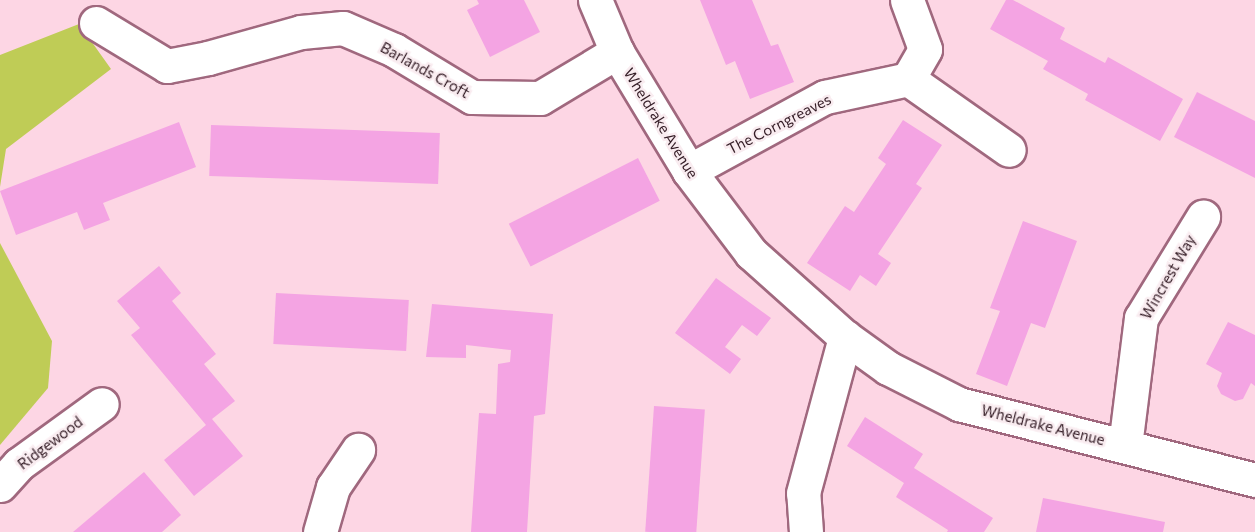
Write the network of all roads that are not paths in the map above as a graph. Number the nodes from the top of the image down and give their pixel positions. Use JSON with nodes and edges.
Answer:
{"nodes":[{"id":1,"x":595,"y":0,"type":"edge"},
{"id":2,"x":907,"y":0,"type":"edge"},
{"id":3,"x":96,"y":23,"type":"dead end"},
{"id":4,"x":617,"y":52,"type":"junction"},
{"id":5,"x":908,"y":79,"type":"junction"},
{"id":6,"x":1008,"y":150,"type":"dead end"},
{"id":7,"x":689,"y":171,"type":"junction"},
{"id":8,"x":1203,"y":218,"type":"dead end"},
{"id":9,"x":845,"y":337,"type":"junction"},
{"id":10,"x":102,"y":404,"type":"dead end"},
{"id":11,"x":1125,"y":446,"type":"junction"},
{"id":12,"x":358,"y":450,"type":"dead end"},
{"id":13,"x":1255,"y":480,"type":"edge"},
{"id":14,"x":0,"y":485,"type":"edge"},
{"id":15,"x":320,"y":532,"type":"edge"},
{"id":16,"x":806,"y":532,"type":"edge"}],
"edges":[{"from":1,"to":4,"type":"street","name":"Wheldrake Avenue"},
{"from":2,"to":5,"type":"street"},
{"from":3,"to":4,"type":"street","name":"Barlands Croft"},
{"from":4,"to":7,"type":"street","name":"Wheldrake Avenue"},
{"from":5,"to":6,"type":"street"},
{"from":5,"to":7,"type":"street","name":"The Corngreaves"},
{"from":7,"to":9,"type":"street","name":"Wheldrake Avenue"},
{"from":8,"to":11,"type":"street","name":"Wincrest Way"},
{"from":9,"to":11,"type":"street","name":"Wheldrake Avenue"},
{"from":9,"to":16,"type":"street"},
{"from":10,"to":14,"type":"street","name":"Ridgewood"},
{"from":11,"to":13,"type":"street","name":"Wheldrake Avenue"},
{"from":12,"to":15,"type":"street"}]}
